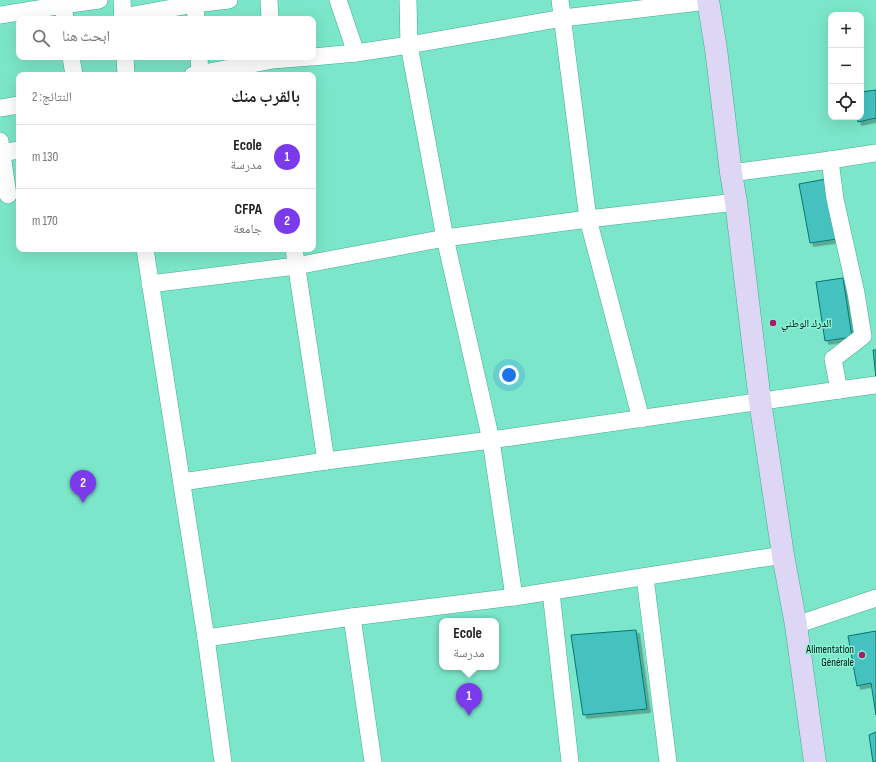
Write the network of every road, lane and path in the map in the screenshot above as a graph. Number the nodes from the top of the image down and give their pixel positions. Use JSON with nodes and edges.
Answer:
{"nodes":[{"id":1,"x":99,"y":0,"type":"edge"},
{"id":2,"x":122,"y":0,"type":"edge"},
{"id":3,"x":228,"y":0,"type":"edge"},
{"id":4,"x":269,"y":0,"type":"edge"},
{"id":5,"x":338,"y":0,"type":"edge"},
{"id":6,"x":408,"y":0,"type":"edge"},
{"id":7,"x":560,"y":0,"type":"edge"},
{"id":8,"x":708,"y":0,"type":"edge"},
{"id":9,"x":64,"y":12,"type":"edge"},
{"id":10,"x":196,"y":12,"type":"edge"},
{"id":11,"x":0,"y":15,"type":"edge"},
{"id":12,"x":122,"y":16,"type":"edge"},
{"id":13,"x":147,"y":16,"type":"edge"},
{"id":14,"x":270,"y":16,"type":"edge"},
{"id":15,"x":563,"y":18,"type":"junction"},
{"id":16,"x":409,"y":45,"type":"junction"},
{"id":17,"x":356,"y":53,"type":"junction"},
{"id":18,"x":316,"y":57,"type":"edge"},
{"id":19,"x":72,"y":60,"type":"edge"},
{"id":20,"x":125,"y":60,"type":"edge"},
{"id":21,"x":198,"y":60,"type":"edge"},
{"id":22,"x":296,"y":60,"type":"edge"},
{"id":23,"x":274,"y":64,"type":"edge"},
{"id":24,"x":74,"y":72,"type":"edge"},
{"id":25,"x":126,"y":72,"type":"edge"},
{"id":26,"x":196,"y":72,"type":"edge"},
{"id":27,"x":212,"y":72,"type":"edge"},
{"id":28,"x":16,"y":105,"type":"edge"},
{"id":29,"x":0,"y":108,"type":"edge"},
{"id":30,"x":1,"y":149,"type":"edge"},
{"id":31,"x":16,"y":150,"type":"edge"},
{"id":32,"x":876,"y":153,"type":"edge"},
{"id":33,"x":830,"y":160,"type":"junction"},
{"id":34,"x":731,"y":174,"type":"junction"},
{"id":35,"x":9,"y":195,"type":"edge"},
{"id":36,"x":736,"y":202,"type":"junction"},
{"id":37,"x":588,"y":219,"type":"junction"},
{"id":38,"x":445,"y":238,"type":"junction"},
{"id":39,"x":145,"y":252,"type":"edge"},
{"id":40,"x":294,"y":252,"type":"edge"},
{"id":41,"x":296,"y":266,"type":"junction"},
{"id":42,"x":150,"y":284,"type":"junction"},
{"id":43,"x":870,"y":334,"type":"edge"},
{"id":44,"x":876,"y":385,"type":"edge"},
{"id":45,"x":839,"y":390,"type":"junction"},
{"id":46,"x":760,"y":401,"type":"junction"},
{"id":47,"x":641,"y":419,"type":"junction"},
{"id":48,"x":491,"y":440,"type":"junction"},
{"id":49,"x":326,"y":461,"type":"junction"},
{"id":50,"x":182,"y":482,"type":"junction"},
{"id":51,"x":782,"y":555,"type":"junction"},
{"id":52,"x":645,"y":577,"type":"junction"},
{"id":53,"x":551,"y":592,"type":"junction"},
{"id":54,"x":514,"y":597,"type":"junction"},
{"id":55,"x":876,"y":598,"type":"edge"},
{"id":56,"x":352,"y":617,"type":"junction"},
{"id":57,"x":796,"y":625,"type":"junction"},
{"id":58,"x":206,"y":638,"type":"junction"},
{"id":59,"x":223,"y":762,"type":"edge"},
{"id":60,"x":373,"y":762,"type":"edge"},
{"id":61,"x":570,"y":762,"type":"edge"},
{"id":62,"x":668,"y":762,"type":"edge"},
{"id":63,"x":814,"y":762,"type":"edge"}],
"edges":[{"from":1,"to":9,"type":"street"},
{"from":2,"to":12,"type":"street"},
{"from":3,"to":10,"type":"street"},
{"from":4,"to":14,"type":"street"},
{"from":5,"to":17,"type":"street"},
{"from":6,"to":16,"type":"street"},
{"from":7,"to":15,"type":"street"},
{"from":8,"to":15,"type":"street"},
{"from":8,"to":34,"type":"main road"},
{"from":9,"to":11,"type":"street"},
{"from":10,"to":13,"type":"street"},
{"from":15,"to":16,"type":"street"},
{"from":15,"to":37,"type":"street"},
{"from":16,"to":17,"type":"street"},
{"from":16,"to":38,"type":"street"},
{"from":17,"to":18,"type":"street"},
{"from":19,"to":24,"type":"street"},
{"from":20,"to":25,"type":"street"},
{"from":21,"to":26,"type":"street"},
{"from":22,"to":23,"type":"street"},
{"from":23,"to":27,"type":"street"},
{"from":28,"to":29,"type":"street"},
{"from":30,"to":31,"type":"street"},
{"from":30,"to":35,"type":"street"},
{"from":32,"to":33,"type":"street"},
{"from":33,"to":34,"type":"street"},
{"from":33,"to":43,"type":"street"},
{"from":34,"to":36,"type":"main road"},
{"from":36,"to":37,"type":"street"},
{"from":36,"to":46,"type":"main road"},
{"from":37,"to":38,"type":"street"},
{"from":37,"to":47,"type":"street"},
{"from":38,"to":41,"type":"street"},
{"from":38,"to":48,"type":"street"},
{"from":39,"to":42,"type":"street"},
{"from":40,"to":41,"type":"street"},
{"from":41,"to":42,"type":"street"},
{"from":41,"to":49,"type":"street"},
{"from":42,"to":50,"type":"street"},
{"from":43,"to":45,"type":"street"},
{"from":44,"to":45,"type":"street"},
{"from":45,"to":46,"type":"street"},
{"from":46,"to":47,"type":"street"},
{"from":46,"to":51,"type":"main road"},
{"from":47,"to":48,"type":"street"},
{"from":48,"to":49,"type":"street"},
{"from":48,"to":54,"type":"street"},
{"from":49,"to":50,"type":"street"},
{"from":50,"to":58,"type":"street"},
{"from":51,"to":52,"type":"street"},
{"from":51,"to":57,"type":"main road"},
{"from":52,"to":53,"type":"street"},
{"from":52,"to":62,"type":"street"},
{"from":53,"to":54,"type":"street"},
{"from":53,"to":61,"type":"street"},
{"from":54,"to":56,"type":"street"},
{"from":55,"to":57,"type":"street"},
{"from":56,"to":58,"type":"street"},
{"from":56,"to":60,"type":"street"},
{"from":57,"to":63,"type":"main road"},
{"from":58,"to":59,"type":"street"}]}
